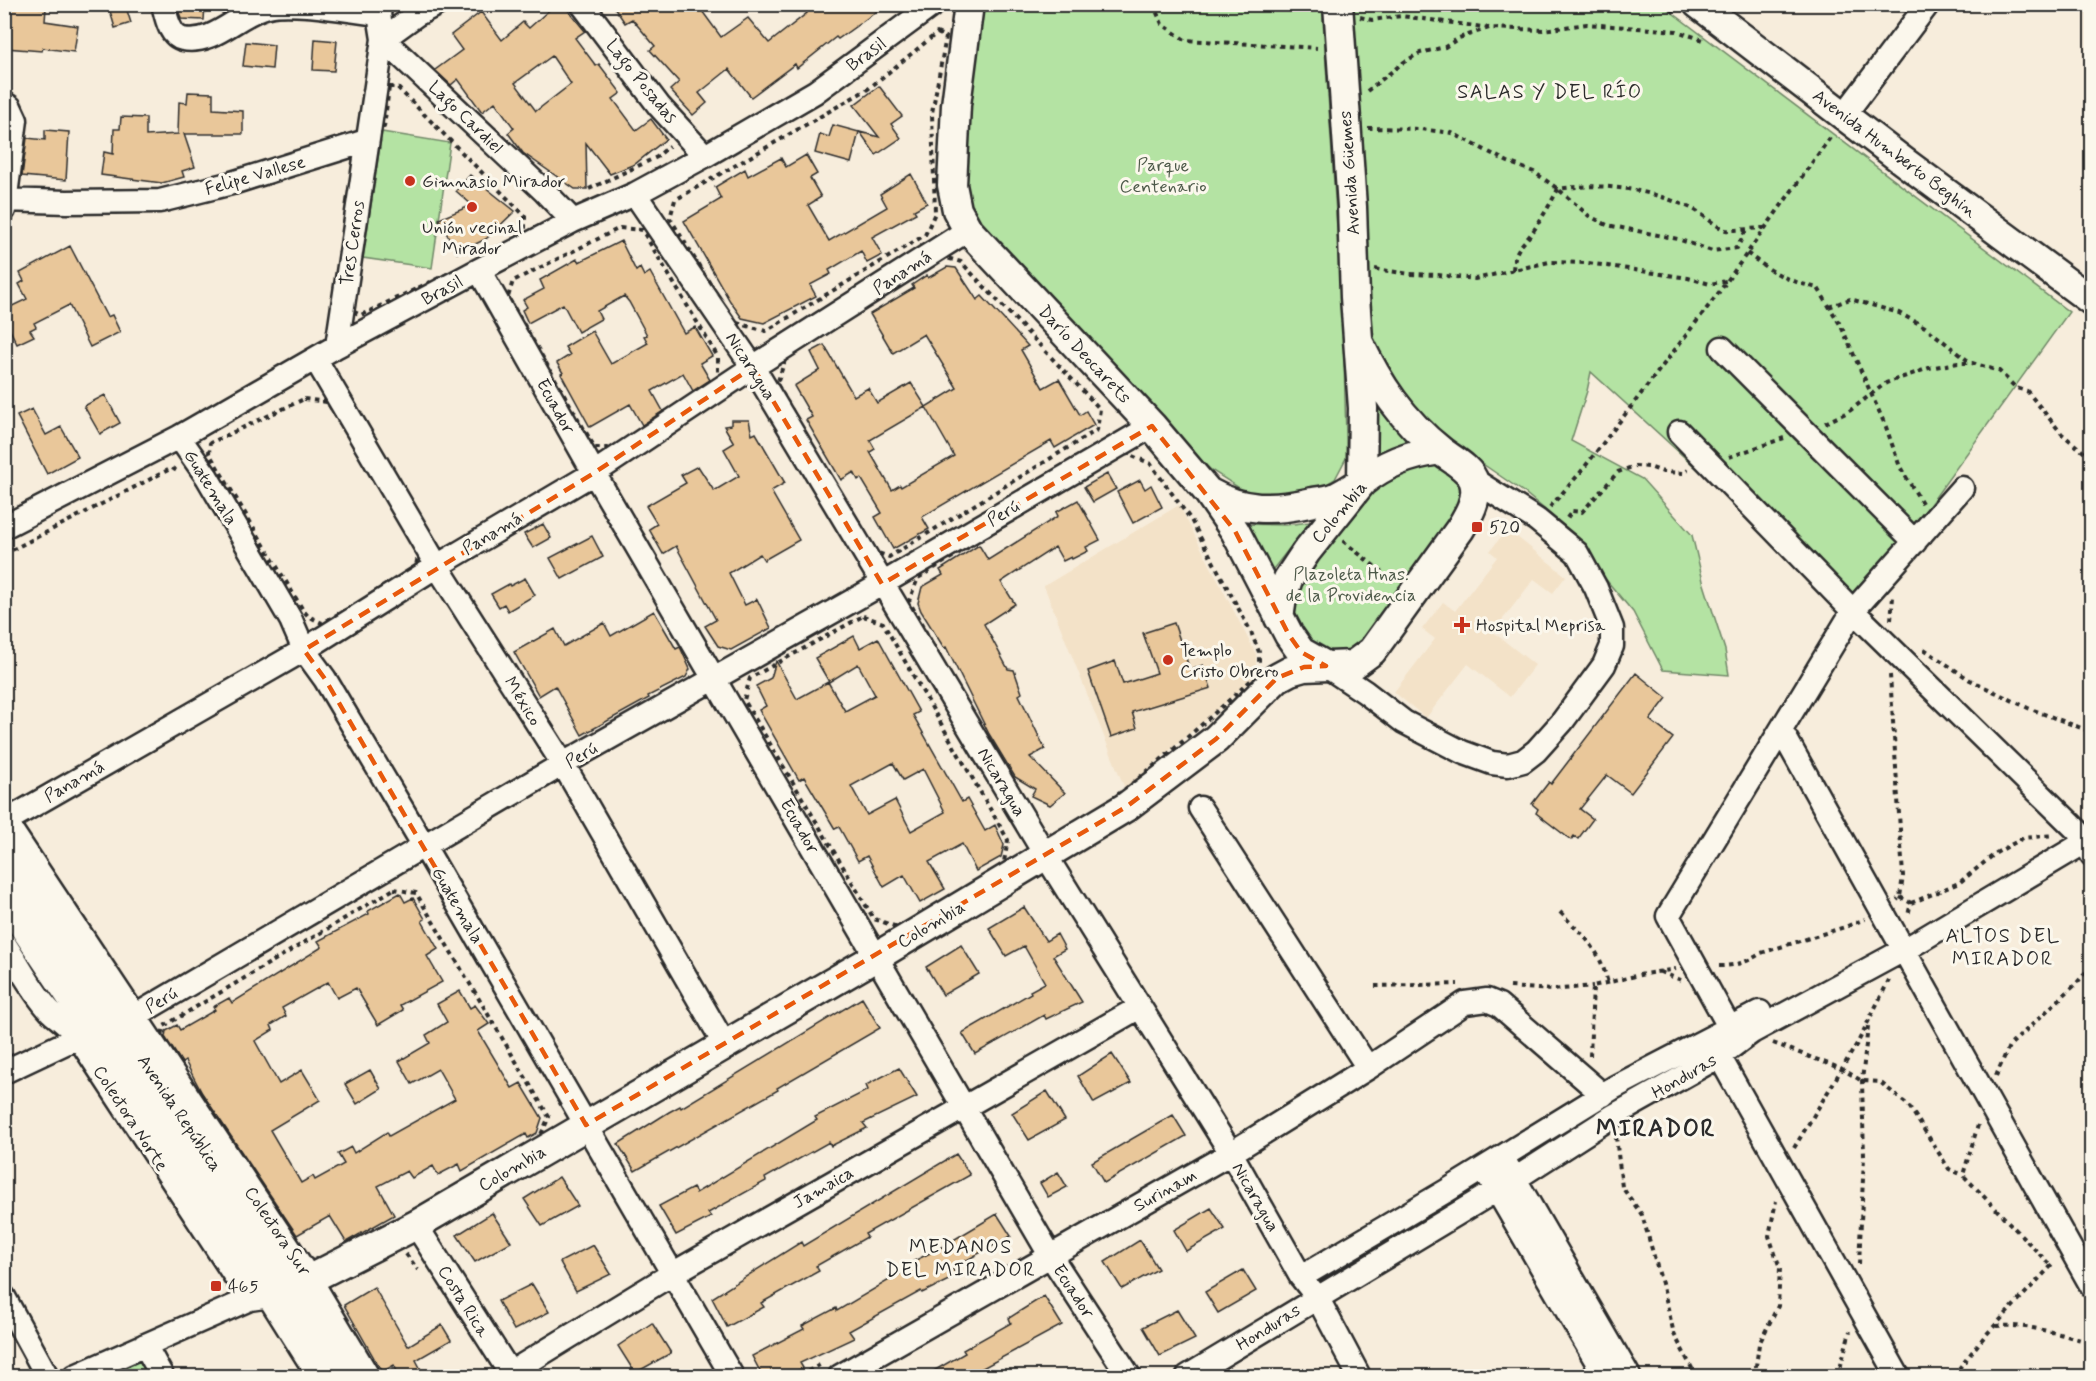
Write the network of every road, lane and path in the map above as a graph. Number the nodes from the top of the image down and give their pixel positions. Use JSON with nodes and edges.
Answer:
{"nodes":[{"id":1,"x":163,"y":4,"type":"edge"},
{"id":2,"x":470,"y":4,"type":"edge"},
{"id":3,"x":582,"y":4,"type":"edge"},
{"id":4,"x":934,"y":4,"type":"edge"},
{"id":5,"x":969,"y":4,"type":"edge"},
{"id":6,"x":1154,"y":4,"type":"edge"},
{"id":7,"x":1698,"y":4,"type":"edge"},
{"id":8,"x":1928,"y":4,"type":"edge"},
{"id":9,"x":380,"y":9,"type":"edge"},
{"id":10,"x":442,"y":9,"type":"edge"},
{"id":11,"x":1338,"y":11,"type":"edge"},
{"id":12,"x":1490,"y":28,"type":"junction"},
{"id":13,"x":383,"y":39,"type":"junction"},
{"id":14,"x":1708,"y":43,"type":"dead end"},
{"id":15,"x":1341,"y":46,"type":"junction"},
{"id":16,"x":1344,"y":95,"type":"junction"},
{"id":17,"x":4,"y":103,"type":"edge"},
{"id":18,"x":1845,"y":114,"type":"junction"},
{"id":19,"x":1347,"y":131,"type":"junction"},
{"id":20,"x":366,"y":141,"type":"junction"},
{"id":21,"x":674,"y":142,"type":"dead end"},
{"id":22,"x":705,"y":156,"type":"junction"},
{"id":23,"x":1558,"y":189,"type":"junction"},
{"id":24,"x":584,"y":192,"type":"dead end"},
{"id":25,"x":635,"y":194,"type":"junction"},
{"id":26,"x":675,"y":200,"type":"joint"},
{"id":27,"x":5,"y":203,"type":"edge"},
{"id":28,"x":525,"y":216,"type":"joint"},
{"id":29,"x":573,"y":221,"type":"junction"},
{"id":30,"x":1747,"y":228,"type":"junction"},
{"id":31,"x":1765,"y":228,"type":"junction"},
{"id":32,"x":968,"y":230,"type":"junction"},
{"id":33,"x":1354,"y":267,"type":"junction"},
{"id":34,"x":479,"y":270,"type":"junction"},
{"id":35,"x":1513,"y":270,"type":"junction"},
{"id":36,"x":1727,"y":281,"type":"junction"},
{"id":37,"x":508,"y":297,"type":"joint"},
{"id":38,"x":2091,"y":301,"type":"edge"},
{"id":39,"x":1829,"y":307,"type":"dead end"},
{"id":40,"x":1358,"y":341,"type":"junction"},
{"id":41,"x":337,"y":346,"type":"junction"},
{"id":42,"x":1722,"y":348,"type":"dead end"},
{"id":43,"x":316,"y":360,"type":"junction"},
{"id":44,"x":1972,"y":363,"type":"dead end"},
{"id":45,"x":753,"y":367,"type":"junction"},
{"id":46,"x":777,"y":384,"type":"joint"},
{"id":47,"x":1152,"y":426,"type":"junction"},
{"id":48,"x":1679,"y":432,"type":"dead end"},
{"id":49,"x":179,"y":437,"type":"junction"},
{"id":50,"x":1440,"y":450,"type":"junction"},
{"id":51,"x":180,"y":473,"type":"dead end"},
{"id":52,"x":594,"y":473,"type":"junction"},
{"id":53,"x":1474,"y":480,"type":"junction"},
{"id":54,"x":1362,"y":482,"type":"junction"},
{"id":55,"x":1962,"y":488,"type":"dead end"},
{"id":56,"x":1208,"y":492,"type":"junction"},
{"id":57,"x":1549,"y":507,"type":"dead end"},
{"id":58,"x":4,"y":527,"type":"edge"},
{"id":59,"x":1325,"y":528,"type":"junction"},
{"id":60,"x":1915,"y":542,"type":"junction"},
{"id":61,"x":419,"y":550,"type":"joint"},
{"id":62,"x":4,"y":554,"type":"edge"},
{"id":63,"x":437,"y":566,"type":"junction"},
{"id":64,"x":882,"y":584,"type":"junction"},
{"id":65,"x":1412,"y":595,"type":"junction"},
{"id":66,"x":909,"y":601,"type":"joint"},
{"id":67,"x":1853,"y":611,"type":"junction"},
{"id":68,"x":1279,"y":618,"type":"junction"},
{"id":69,"x":884,"y":623,"type":"joint"},
{"id":70,"x":1920,"y":647,"type":"dead end"},
{"id":71,"x":304,"y":650,"type":"junction"},
{"id":72,"x":1326,"y":666,"type":"junction"},
{"id":73,"x":714,"y":679,"type":"junction"},
{"id":74,"x":1781,"y":730,"type":"junction"},
{"id":75,"x":2091,"y":732,"type":"edge"},
{"id":76,"x":563,"y":764,"type":"junction"},
{"id":77,"x":1200,"y":808,"type":"dead end"},
{"id":78,"x":5,"y":820,"type":"edge"},
{"id":79,"x":2085,"y":837,"type":"edge"},
{"id":80,"x":424,"y":846,"type":"junction"},
{"id":81,"x":4,"y":850,"type":"edge"},
{"id":82,"x":1046,"y":856,"type":"junction"},
{"id":83,"x":4,"y":897,"type":"edge"},
{"id":84,"x":1899,"y":897,"type":"dead end"},
{"id":85,"x":1911,"y":903,"type":"junction"},
{"id":86,"x":1560,"y":912,"type":"dead end"},
{"id":87,"x":4,"y":943,"type":"edge"},
{"id":88,"x":1900,"y":944,"type":"junction"},
{"id":89,"x":876,"y":957,"type":"junction"},
{"id":90,"x":1660,"y":971,"type":"dead end"},
{"id":91,"x":1686,"y":982,"type":"dead end"},
{"id":92,"x":1608,"y":983,"type":"dead end"},
{"id":93,"x":1140,"y":1007,"type":"junction"},
{"id":94,"x":1868,"y":1022,"type":"junction"},
{"id":95,"x":107,"y":1027,"type":"junction"},
{"id":96,"x":1740,"y":1034,"type":"junction"},
{"id":97,"x":725,"y":1045,"type":"junction"},
{"id":98,"x":1714,"y":1048,"type":"junction"},
{"id":99,"x":1368,"y":1068,"type":"junction"},
{"id":100,"x":1842,"y":1069,"type":"junction"},
{"id":101,"x":4,"y":1072,"type":"edge"},
{"id":102,"x":1862,"y":1081,"type":"junction"},
{"id":103,"x":1603,"y":1095,"type":"junction"},
{"id":104,"x":964,"y":1106,"type":"junction"},
{"id":105,"x":549,"y":1117,"type":"joint"},
{"id":106,"x":586,"y":1125,"type":"junction"},
{"id":107,"x":1231,"y":1153,"type":"junction"},
{"id":108,"x":1493,"y":1163,"type":"junction"},
{"id":109,"x":1780,"y":1166,"type":"junction"},
{"id":110,"x":1963,"y":1175,"type":"dead end"},
{"id":111,"x":1506,"y":1185,"type":"junction"},
{"id":112,"x":2091,"y":1224,"type":"edge"},
{"id":113,"x":416,"y":1225,"type":"junction"},
{"id":114,"x":2069,"y":1246,"type":"junction"},
{"id":115,"x":396,"y":1250,"type":"dead end"},
{"id":116,"x":1050,"y":1255,"type":"junction"},
{"id":117,"x":672,"y":1274,"type":"junction"},
{"id":118,"x":421,"y":1275,"type":"dead end"},
{"id":119,"x":1301,"y":1277,"type":"junction"},
{"id":120,"x":2091,"y":1287,"type":"edge"},
{"id":121,"x":282,"y":1290,"type":"junction"},
{"id":122,"x":4,"y":1297,"type":"edge"},
{"id":123,"x":1317,"y":1297,"type":"junction"},
{"id":124,"x":1857,"y":1303,"type":"junction"},
{"id":125,"x":1995,"y":1326,"type":"junction"},
{"id":126,"x":2091,"y":1343,"type":"edge"},
{"id":127,"x":145,"y":1345,"type":"junction"},
{"id":128,"x":835,"y":1368,"type":"edge"},
{"id":129,"x":511,"y":1375,"type":"edge"},
{"id":130,"x":47,"y":1377,"type":"edge"},
{"id":131,"x":75,"y":1377,"type":"edge"},
{"id":132,"x":162,"y":1377,"type":"edge"},
{"id":133,"x":322,"y":1377,"type":"edge"},
{"id":134,"x":354,"y":1377,"type":"edge"},
{"id":135,"x":368,"y":1377,"type":"edge"},
{"id":136,"x":732,"y":1377,"type":"edge"},
{"id":137,"x":800,"y":1377,"type":"edge"},
{"id":138,"x":1129,"y":1377,"type":"edge"},
{"id":139,"x":1188,"y":1377,"type":"edge"},
{"id":140,"x":1359,"y":1377,"type":"edge"},
{"id":141,"x":1605,"y":1377,"type":"edge"},
{"id":142,"x":1629,"y":1377,"type":"edge"},
{"id":143,"x":1757,"y":1377,"type":"edge"},
{"id":144,"x":1838,"y":1377,"type":"edge"},
{"id":145,"x":1898,"y":1377,"type":"edge"},
{"id":146,"x":1953,"y":1377,"type":"edge"}],
"edges":[{"from":1,"to":9,"type":"street"},
{"from":2,"to":10,"type":"path"},
{"from":3,"to":22,"type":"street","name":"Lago Posadas"},
{"from":4,"to":22,"type":"street","name":"Brasil"},
{"from":5,"to":32,"type":"street","name":"Darío Deocarets"},
{"from":6,"to":15,"type":"path"},
{"from":7,"to":18,"type":"street","name":"Avenida Humberto Beghin"},
{"from":8,"to":18,"type":"street"},
{"from":9,"to":13,"type":"street"},
{"from":10,"to":13,"type":"street"},
{"from":11,"to":12,"type":"path"},
{"from":11,"to":15,"type":"street","name":"Avenida Güemes"},
{"from":12,"to":14,"type":"path"},
{"from":12,"to":16,"type":"path"},
{"from":13,"to":20,"type":"street"},
{"from":13,"to":29,"type":"street","name":"Lago Cardiel"},
{"from":15,"to":16,"type":"street","name":"Avenida Güemes"},
{"from":16,"to":19,"type":"street","name":"Avenida Güemes"},
{"from":17,"to":27,"type":"street"},
{"from":18,"to":31,"type":"path"},
{"from":18,"to":38,"type":"street","name":"Avenida Humberto Beghin"},
{"from":19,"to":23,"type":"path"},
{"from":19,"to":33,"type":"street","name":"Avenida Güemes"},
{"from":20,"to":27,"type":"street","name":"Felipe Vallese"},
{"from":20,"to":41,"type":"street","name":"Tres Cerros"},
{"from":21,"to":24,"type":"path"},
{"from":22,"to":25,"type":"street","name":"Brasil"},
{"from":23,"to":30,"type":"path"},
{"from":23,"to":30,"type":"path"},
{"from":23,"to":35,"type":"path"},
{"from":25,"to":29,"type":"street","name":"Brasil"},
{"from":25,"to":45,"type":"street","name":"Nicaragua"},
{"from":26,"to":26,"type":"path"},
{"from":28,"to":28,"type":"path"},
{"from":29,"to":34,"type":"street","name":"Brasil"},
{"from":30,"to":31,"type":"path"},
{"from":31,"to":36,"type":"path"},
{"from":32,"to":45,"type":"street","name":"Panamá"},
{"from":32,"to":47,"type":"street","name":"Darío Deocarets"},
{"from":33,"to":35,"type":"path"},
{"from":33,"to":40,"type":"street","name":"Avenida Güemes"},
{"from":34,"to":41,"type":"street","name":"Brasil"},
{"from":34,"to":52,"type":"street","name":"Ecuador"},
{"from":35,"to":36,"type":"path"},
{"from":36,"to":57,"type":"path"},
{"from":37,"to":37,"type":"path"},
{"from":39,"to":44,"type":"path"},
{"from":40,"to":50,"type":"street"},
{"from":40,"to":54,"type":"street","name":"Avenida Güemes"},
{"from":41,"to":43,"type":"street","name":"Brasil"},
{"from":42,"to":60,"type":"street"},
{"from":43,"to":49,"type":"street","name":"Brasil"},
{"from":43,"to":63,"type":"street","name":"México"},
{"from":45,"to":52,"type":"street","name":"Panamá"},
{"from":45,"to":64,"type":"street","name":"Nicaragua"},
{"from":46,"to":46,"type":"path"},
{"from":47,"to":56,"type":"street","name":"Darío Deocarets"},
{"from":47,"to":64,"type":"street","name":"Perú"},
{"from":48,"to":67,"type":"street"},
{"from":49,"to":58,"type":"street","name":"Brasil"},
{"from":49,"to":71,"type":"street","name":"Guatemala"},
{"from":50,"to":53,"type":"street"},
{"from":50,"to":54,"type":"street","name":"Colombia"},
{"from":51,"to":62,"type":"path"},
{"from":52,"to":63,"type":"street","name":"Panamá"},
{"from":52,"to":73,"type":"street","name":"Ecuador"},
{"from":53,"to":65,"type":"street","name":"Colombia"},
{"from":53,"to":72,"type":"street"},
{"from":54,"to":56,"type":"street"},
{"from":54,"to":59,"type":"street","name":"Colombia"},
{"from":55,"to":60,"type":"street"},
{"from":56,"to":68,"type":"street","name":"Darío Deocarets"},
{"from":59,"to":65,"type":"path"},
{"from":59,"to":68,"type":"street","name":"Colombia"},
{"from":60,"to":67,"type":"street"},
{"from":61,"to":61,"type":"path"},
{"from":63,"to":71,"type":"street","name":"Panamá"},
{"from":63,"to":76,"type":"street","name":"México"},
{"from":64,"to":73,"type":"street","name":"Perú"},
{"from":64,"to":82,"type":"street","name":"Nicaragua"},
{"from":65,"to":72,"type":"street","name":"Colombia"},
{"from":66,"to":66,"type":"path"},
{"from":67,"to":74,"type":"street"},
{"from":67,"to":79,"type":"street"},
{"from":68,"to":72,"type":"street","name":"Darío Deocarets"},
{"from":69,"to":69,"type":"path"},
{"from":70,"to":75,"type":"path"},
{"from":71,"to":78,"type":"street","name":"Panamá"},
{"from":71,"to":80,"type":"street","name":"Guatemala"},
{"from":72,"to":82,"type":"street","name":"Colombia"},
{"from":73,"to":76,"type":"street","name":"Perú"},
{"from":73,"to":89,"type":"street","name":"Ecuador"},
{"from":74,"to":88,"type":"street"},
{"from":74,"to":96,"type":"street"},
{"from":76,"to":80,"type":"street","name":"Perú"},
{"from":76,"to":97,"type":"street","name":"México"},
{"from":77,"to":99,"type":"street"},
{"from":78,"to":95,"type":"street"},
{"from":79,"to":85,"type":"path"},
{"from":79,"to":88,"type":"street","name":"Honduras"},
{"from":80,"to":95,"type":"street","name":"Perú"},
{"from":80,"to":106,"type":"street","name":"Guatemala"},
{"from":81,"to":95,"type":"street","name":"Avenida República"},
{"from":82,"to":89,"type":"street","name":"Colombia"},
{"from":82,"to":93,"type":"street","name":"Nicaragua"},
{"from":83,"to":95,"type":"street","name":"Avenida República"},
{"from":84,"to":85,"type":"path"},
{"from":85,"to":88,"type":"path"},
{"from":86,"to":92,"type":"path"},
{"from":87,"to":95,"type":"street","name":"Colectora Norte"},
{"from":88,"to":94,"type":"path"},
{"from":88,"to":96,"type":"street","name":"Honduras"},
{"from":88,"to":114,"type":"street"},
{"from":89,"to":97,"type":"street","name":"Colombia"},
{"from":89,"to":104,"type":"street","name":"Ecuador"},
{"from":90,"to":91,"type":"path"},
{"from":93,"to":104,"type":"street","name":"Jamaica"},
{"from":93,"to":107,"type":"street","name":"Nicaragua"},
{"from":94,"to":100,"type":"path"},
{"from":94,"to":102,"type":"path"},
{"from":95,"to":101,"type":"street","name":"Perú"},
{"from":95,"to":121,"type":"street","name":"Avenida República"},
{"from":95,"to":121,"type":"street","name":"Colectora Norte"},
{"from":96,"to":98,"type":"street","name":"Honduras"},
{"from":96,"to":100,"type":"path"},
{"from":97,"to":106,"type":"street","name":"Colombia"},
{"from":98,"to":103,"type":"street","name":"Honduras"},
{"from":98,"to":109,"type":"street"},
{"from":98,"to":111,"type":"street","name":"Honduras"},
{"from":99,"to":103,"type":"street","name":"Surinam"},
{"from":99,"to":107,"type":"street","name":"Surinam"},
{"from":100,"to":102,"type":"path"},
{"from":100,"to":109,"type":"path"},
{"from":102,"to":110,"type":"path"},
{"from":102,"to":124,"type":"path"},
{"from":103,"to":108,"type":"street","name":"Honduras"},
{"from":104,"to":116,"type":"street","name":"Ecuador"},
{"from":104,"to":117,"type":"street","name":"Jamaica"},
{"from":105,"to":105,"type":"path"},
{"from":106,"to":113,"type":"street","name":"Colombia"},
{"from":106,"to":117,"type":"street","name":"Guatemala"},
{"from":107,"to":116,"type":"street","name":"Surinam"},
{"from":107,"to":119,"type":"street","name":"Nicaragua"},
{"from":108,"to":111,"type":"street"},
{"from":108,"to":119,"type":"street","name":"Honduras"},
{"from":109,"to":124,"type":"street"},
{"from":109,"to":143,"type":"path"},
{"from":111,"to":123,"type":"street","name":"Honduras"},
{"from":111,"to":141,"type":"street"},
{"from":111,"to":142,"type":"street"},
{"from":112,"to":114,"type":"path"},
{"from":113,"to":121,"type":"street","name":"Colombia"},
{"from":113,"to":129,"type":"street","name":"Costa Rica"},
{"from":114,"to":120,"type":"street"},
{"from":114,"to":125,"type":"path"},
{"from":115,"to":118,"type":"path"},
{"from":116,"to":128,"type":"street","name":"Surinam"},
{"from":116,"to":138,"type":"street","name":"Ecuador"},
{"from":117,"to":129,"type":"street","name":"Jamaica"},
{"from":117,"to":136,"type":"street","name":"Guatemala"},
{"from":119,"to":123,"type":"street","name":"Nicaragua"},
{"from":121,"to":127,"type":"street","name":"Colombia"},
{"from":121,"to":133,"type":"street","name":"Avenida República"},
{"from":121,"to":134,"type":"street","name":"Avenida República"},
{"from":121,"to":135,"type":"street","name":"Colectora Sur"},
{"from":122,"to":130,"type":"street"},
{"from":123,"to":139,"type":"street","name":"Honduras"},
{"from":123,"to":140,"type":"street","name":"Nicaragua"},
{"from":124,"to":144,"type":"path"},
{"from":124,"to":145,"type":"street"},
{"from":125,"to":126,"type":"path"},
{"from":125,"to":146,"type":"path"},
{"from":127,"to":131,"type":"street","name":"Colombia"},
{"from":127,"to":132,"type":"street"},
{"from":128,"to":137,"type":"path"}]}
